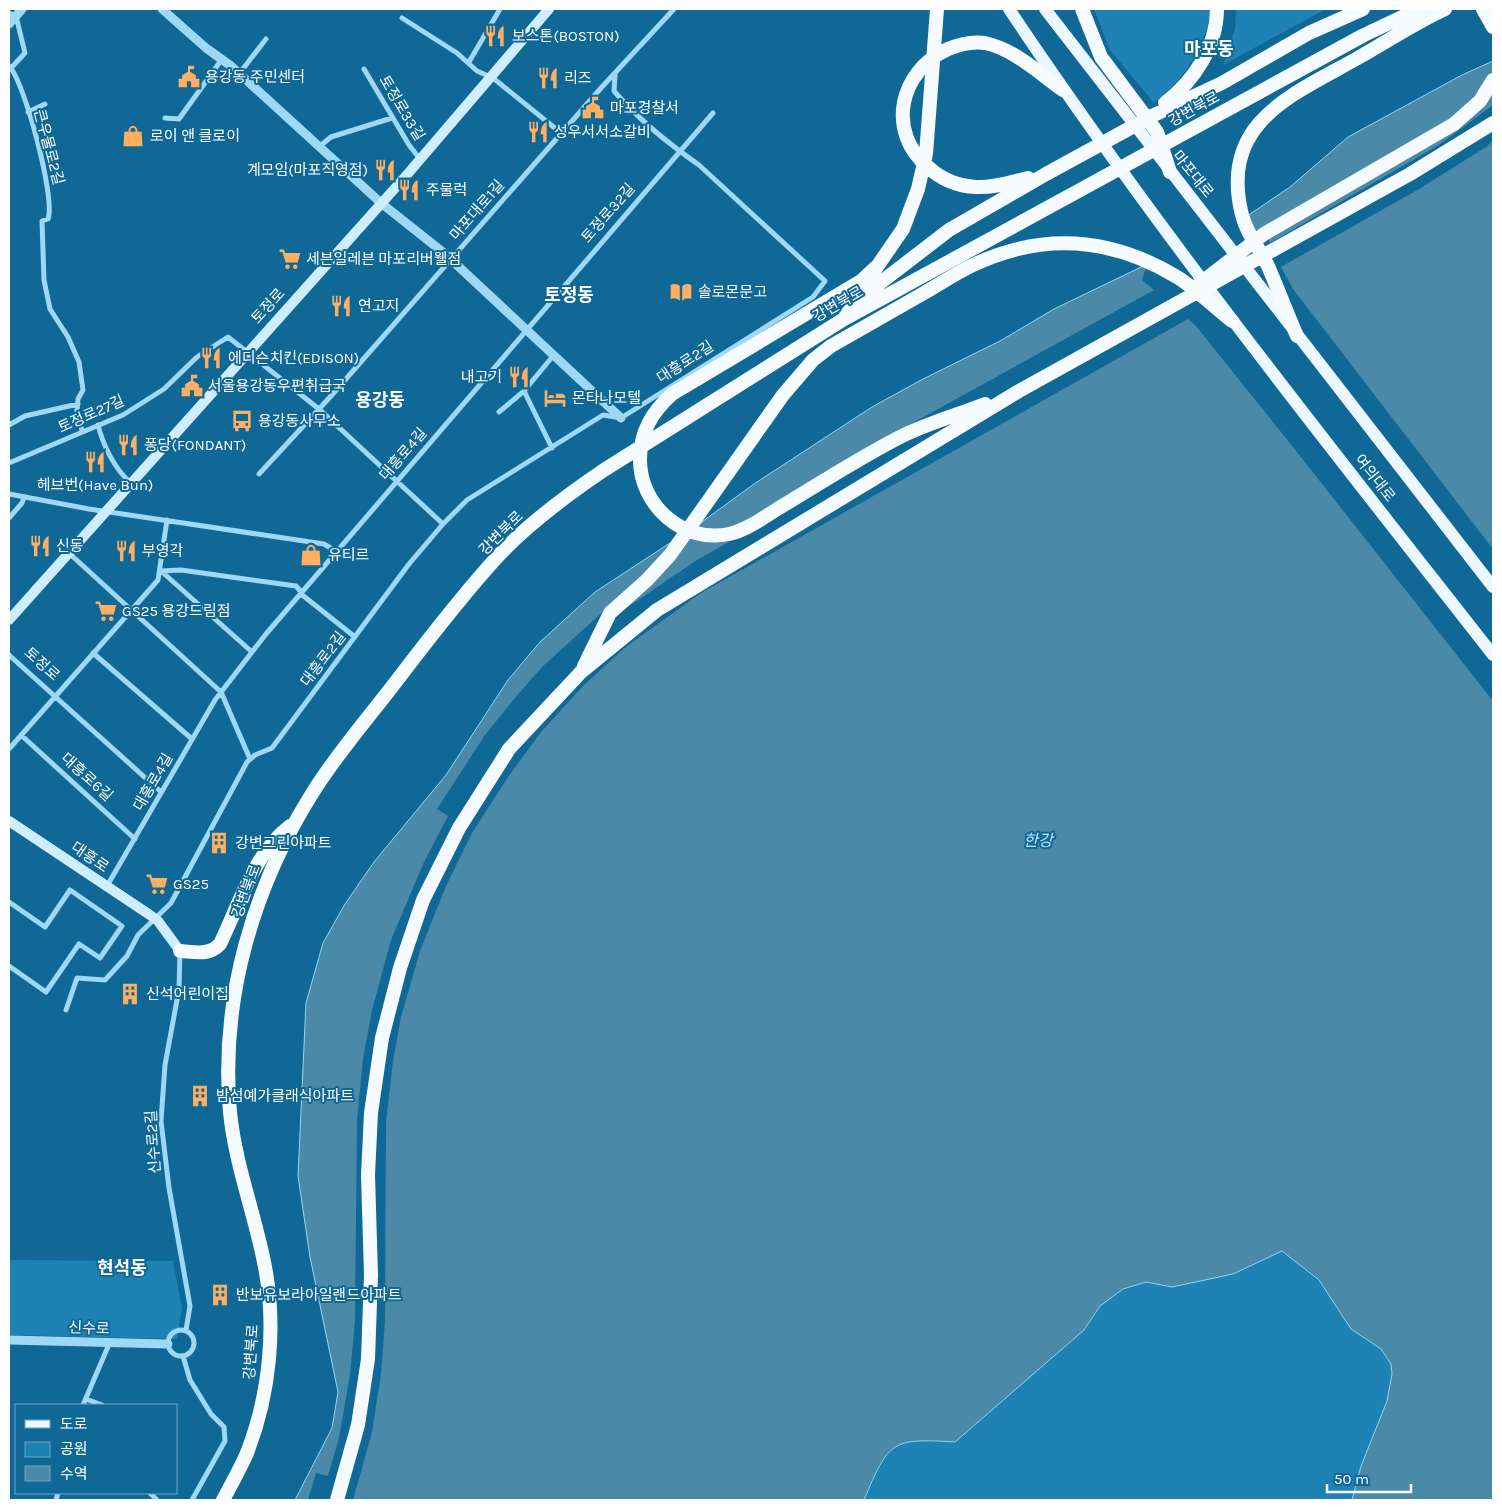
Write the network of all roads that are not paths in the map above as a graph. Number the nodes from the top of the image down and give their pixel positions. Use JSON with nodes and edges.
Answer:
{"nodes":[{"id":1,"x":162,"y":9,"type":"edge"},
{"id":2,"x":500,"y":9,"type":"edge"},
{"id":3,"x":550,"y":9,"type":"edge"},
{"id":4,"x":674,"y":9,"type":"edge"},
{"id":5,"x":936,"y":9,"type":"edge"},
{"id":6,"x":1009,"y":9,"type":"edge"},
{"id":7,"x":1046,"y":9,"type":"edge"},
{"id":8,"x":1082,"y":9,"type":"edge"},
{"id":9,"x":1217,"y":9,"type":"edge"},
{"id":10,"x":1363,"y":9,"type":"edge"},
{"id":11,"x":1419,"y":9,"type":"edge"},
{"id":12,"x":1445,"y":9,"type":"edge"},
{"id":13,"x":1483,"y":9,"type":"edge"},
{"id":14,"x":16,"y":12,"type":"edge"},
{"id":15,"x":402,"y":18,"type":"dead end"},
{"id":16,"x":9,"y":24,"type":"edge"},
{"id":17,"x":1493,"y":27,"type":"edge"},
{"id":18,"x":266,"y":39,"type":"dead end"},
{"id":19,"x":222,"y":59,"type":"junction"},
{"id":20,"x":469,"y":62,"type":"junction"},
{"id":21,"x":10,"y":67,"type":"edge"},
{"id":22,"x":364,"y":69,"type":"dead end"},
{"id":23,"x":239,"y":74,"type":"junction"},
{"id":24,"x":615,"y":75,"type":"junction"},
{"id":25,"x":493,"y":78,"type":"junction"},
{"id":26,"x":1493,"y":80,"type":"edge"},
{"id":27,"x":1066,"y":94,"type":"junction"},
{"id":28,"x":45,"y":104,"type":"dead end"},
{"id":29,"x":28,"y":112,"type":"junction"},
{"id":30,"x":713,"y":113,"type":"dead end"},
{"id":31,"x":1154,"y":115,"type":"junction"},
{"id":32,"x":165,"y":118,"type":"dead end"},
{"id":33,"x":392,"y":118,"type":"junction"},
{"id":34,"x":1493,"y":122,"type":"edge"},
{"id":35,"x":562,"y":133,"type":"junction"},
{"id":36,"x":320,"y":146,"type":"junction"},
{"id":37,"x":679,"y":151,"type":"junction"},
{"id":38,"x":420,"y":160,"type":"junction"},
{"id":39,"x":1170,"y":172,"type":"junction"},
{"id":40,"x":1046,"y":174,"type":"junction"},
{"id":41,"x":382,"y":203,"type":"junction"},
{"id":42,"x":450,"y":259,"type":"junction"},
{"id":43,"x":876,"y":267,"type":"junction"},
{"id":44,"x":858,"y":300,"type":"junction"},
{"id":45,"x":1158,"y":316,"type":"junction"},
{"id":46,"x":844,"y":319,"type":"junction"},
{"id":47,"x":1232,"y":321,"type":"junction"},
{"id":48,"x":525,"y":331,"type":"junction"},
{"id":49,"x":1297,"y":336,"type":"junction"},
{"id":50,"x":248,"y":352,"type":"junction"},
{"id":51,"x":554,"y":356,"type":"junction"},
{"id":52,"x":524,"y":391,"type":"junction"},
{"id":53,"x":1019,"y":391,"type":"junction"},
{"id":54,"x":78,"y":404,"type":"junction"},
{"id":55,"x":319,"y":409,"type":"junction"},
{"id":56,"x":498,"y":412,"type":"dead end"},
{"id":57,"x":621,"y":418,"type":"junction"},
{"id":58,"x":98,"y":424,"type":"junction"},
{"id":59,"x":9,"y":425,"type":"edge"},
{"id":60,"x":82,"y":431,"type":"junction"},
{"id":61,"x":552,"y":448,"type":"junction"},
{"id":62,"x":9,"y":463,"type":"edge"},
{"id":63,"x":259,"y":474,"type":"dead end"},
{"id":64,"x":396,"y":482,"type":"junction"},
{"id":65,"x":131,"y":483,"type":"junction"},
{"id":66,"x":9,"y":494,"type":"edge"},
{"id":67,"x":24,"y":497,"type":"junction"},
{"id":68,"x":108,"y":510,"type":"junction"},
{"id":69,"x":9,"y":518,"type":"edge"},
{"id":70,"x":167,"y":520,"type":"junction"},
{"id":71,"x":442,"y":524,"type":"junction"},
{"id":72,"x":337,"y":552,"type":"junction"},
{"id":73,"x":70,"y":554,"type":"junction"},
{"id":74,"x":161,"y":571,"type":"junction"},
{"id":75,"x":1493,"y":587,"type":"edge"},
{"id":76,"x":301,"y":593,"type":"junction"},
{"id":77,"x":132,"y":609,"type":"junction"},
{"id":78,"x":9,"y":620,"type":"edge"},
{"id":79,"x":356,"y":637,"type":"junction"},
{"id":80,"x":252,"y":652,"type":"junction"},
{"id":81,"x":93,"y":653,"type":"junction"},
{"id":82,"x":9,"y":654,"type":"edge"},
{"id":83,"x":1493,"y":655,"type":"edge"},
{"id":84,"x":580,"y":672,"type":"junction"},
{"id":85,"x":221,"y":692,"type":"junction"},
{"id":86,"x":55,"y":696,"type":"junction"},
{"id":87,"x":21,"y":735,"type":"junction"},
{"id":88,"x":192,"y":738,"type":"junction"},
{"id":89,"x":9,"y":749,"type":"edge"},
{"id":90,"x":250,"y":759,"type":"junction"},
{"id":91,"x":161,"y":792,"type":"junction"},
{"id":92,"x":9,"y":820,"type":"edge"},
{"id":93,"x":294,"y":823,"type":"junction"},
{"id":94,"x":136,"y":839,"type":"junction"},
{"id":95,"x":108,"y":886,"type":"junction"},
{"id":96,"x":9,"y":902,"type":"edge"},
{"id":97,"x":154,"y":918,"type":"junction"},
{"id":98,"x":180,"y":951,"type":"junction"},
{"id":99,"x":9,"y":966,"type":"edge"},
{"id":100,"x":66,"y":1010,"type":"dead end"},
{"id":101,"x":186,"y":1330,"type":"junction"},
{"id":102,"x":9,"y":1340,"type":"edge"},
{"id":103,"x":110,"y":1342,"type":"junction"},
{"id":104,"x":168,"y":1344,"type":"junction"},
{"id":105,"x":183,"y":1356,"type":"junction"},
{"id":106,"x":86,"y":1399,"type":"junction"},
{"id":107,"x":84,"y":1404,"type":"edge"},
{"id":108,"x":99,"y":1404,"type":"edge"},
{"id":109,"x":192,"y":1500,"type":"edge"},
{"id":110,"x":223,"y":1500,"type":"edge"},
{"id":111,"x":337,"y":1500,"type":"edge"}],
"edges":[{"from":1,"to":19,"type":"street"},
{"from":2,"to":20,"type":"street"},
{"from":3,"to":25,"type":"main road","name":"토정로"},
{"from":4,"to":24,"type":"street","name":"마포대로1길"},
{"from":5,"to":43,"type":"highway"},
{"from":6,"to":27,"type":"main road"},
{"from":7,"to":39,"type":"main road","name":"마포대로"},
{"from":8,"to":39,"type":"highway"},
{"from":9,"to":31,"type":"highway"},
{"from":10,"to":31,"type":"highway"},
{"from":11,"to":46,"type":"highway","name":"강변북로"},
{"from":12,"to":49,"type":"highway"},
{"from":13,"to":17,"type":"highway"},
{"from":14,"to":16,"type":"street"},
{"from":14,"to":21,"type":"street"},
{"from":15,"to":20,"type":"street"},
{"from":18,"to":23,"type":"street"},
{"from":19,"to":23,"type":"street"},
{"from":19,"to":32,"type":"street"},
{"from":20,"to":25,"type":"street"},
{"from":21,"to":29,"type":"street","name":"큰우물로2길"},
{"from":22,"to":33,"type":"street","name":"토정로33길"},
{"from":23,"to":36,"type":"street"},
{"from":24,"to":35,"type":"street","name":"마포대로1길"},
{"from":24,"to":37,"type":"street"},
{"from":25,"to":35,"type":"street"},
{"from":25,"to":38,"type":"main road","name":"토정로"},
{"from":26,"to":45,"type":"highway"},
{"from":27,"to":40,"type":"highway"},
{"from":27,"to":47,"type":"main road"},
{"from":28,"to":29,"type":"street"},
{"from":29,"to":54,"type":"street","name":"큰우물로2길"},
{"from":30,"to":37,"type":"street","name":"토정로32길"},
{"from":31,"to":40,"type":"highway"},
{"from":33,"to":36,"type":"street"},
{"from":33,"to":38,"type":"street","name":"토정로33길"},
{"from":34,"to":45,"type":"highway"},
{"from":35,"to":42,"type":"street","name":"마포대로1길"},
{"from":36,"to":41,"type":"street"},
{"from":37,"to":48,"type":"street","name":"토정로32길"},
{"from":37,"to":57,"type":"street","name":"대흥로2길"},
{"from":38,"to":41,"type":"main road","name":"토정로"},
{"from":39,"to":49,"type":"main road","name":"마포대로"},
{"from":40,"to":44,"type":"highway"},
{"from":41,"to":42,"type":"street"},
{"from":41,"to":50,"type":"main road","name":"토정로"},
{"from":42,"to":48,"type":"street"},
{"from":42,"to":55,"type":"street","name":"마포대로1길"},
{"from":43,"to":44,"type":"highway"},
{"from":43,"to":53,"type":"highway"},
{"from":44,"to":46,"type":"highway"},
{"from":45,"to":53,"type":"highway"},
{"from":46,"to":93,"type":"highway","name":"강변북로"},
{"from":47,"to":83,"type":"main road","name":"여의대로"},
{"from":47,"to":84,"type":"highway"},
{"from":48,"to":51,"type":"street"},
{"from":48,"to":64,"type":"street","name":"대흥로4길"},
{"from":49,"to":75,"type":"main road","name":"여의대로"},
{"from":50,"to":55,"type":"street"},
{"from":50,"to":58,"type":"street","name":"토정로27길"},
{"from":50,"to":65,"type":"main road","name":"토정로"},
{"from":51,"to":52,"type":"street"},
{"from":51,"to":57,"type":"street"},
{"from":52,"to":56,"type":"street"},
{"from":52,"to":61,"type":"street"},
{"from":53,"to":84,"type":"highway"},
{"from":54,"to":59,"type":"street"},
{"from":54,"to":60,"type":"street","name":"큰우물로2길"},
{"from":55,"to":63,"type":"street","name":"마포대로1길"},
{"from":55,"to":64,"type":"street"},
{"from":57,"to":61,"type":"street","name":"대흥로2길"},
{"from":58,"to":60,"type":"street","name":"토정로27길"},
{"from":58,"to":65,"type":"street"},
{"from":60,"to":62,"type":"street","name":"토정로27길"},
{"from":61,"to":71,"type":"street","name":"대흥로2길"},
{"from":64,"to":71,"type":"street"},
{"from":64,"to":72,"type":"street","name":"대흥로4길"},
{"from":65,"to":68,"type":"main road","name":"토정로"},
{"from":66,"to":67,"type":"street"},
{"from":67,"to":68,"type":"street"},
{"from":67,"to":69,"type":"street"},
{"from":68,"to":70,"type":"street"},
{"from":68,"to":73,"type":"main road","name":"토정로"},
{"from":70,"to":72,"type":"street"},
{"from":70,"to":74,"type":"street"},
{"from":71,"to":79,"type":"street","name":"대흥로2길"},
{"from":72,"to":76,"type":"street","name":"대흥로4길"},
{"from":73,"to":77,"type":"street"},
{"from":73,"to":78,"type":"main road","name":"토정로"},
{"from":74,"to":76,"type":"street"},
{"from":74,"to":77,"type":"street"},
{"from":74,"to":80,"type":"street"},
{"from":76,"to":79,"type":"street"},
{"from":76,"to":80,"type":"street","name":"대흥로4길"},
{"from":77,"to":81,"type":"street"},
{"from":77,"to":85,"type":"street"},
{"from":79,"to":90,"type":"street","name":"대흥로2길"},
{"from":80,"to":85,"type":"street","name":"대흥로4길"},
{"from":81,"to":86,"type":"street"},
{"from":81,"to":88,"type":"street"},
{"from":82,"to":86,"type":"street","name":"토정로"},
{"from":84,"to":111,"type":"highway"},
{"from":85,"to":88,"type":"street","name":"대흥로4길"},
{"from":85,"to":90,"type":"street"},
{"from":86,"to":87,"type":"street"},
{"from":86,"to":91,"type":"street"},
{"from":87,"to":89,"type":"street"},
{"from":87,"to":94,"type":"street","name":"대흥로6길"},
{"from":88,"to":91,"type":"street","name":"대흥로4길"},
{"from":90,"to":97,"type":"street"},
{"from":91,"to":94,"type":"street","name":"대흥로4길"},
{"from":92,"to":95,"type":"main road","name":"대흥로"},
{"from":93,"to":98,"type":"highway"},
{"from":93,"to":110,"type":"highway","name":"강변북로"},
{"from":94,"to":95,"type":"street","name":"대흥로4길"},
{"from":95,"to":97,"type":"main road","name":"대흥로"},
{"from":96,"to":99,"type":"street"},
{"from":97,"to":98,"type":"main road","name":"대흥로"},
{"from":97,"to":100,"type":"street"},
{"from":98,"to":101,"type":"street","name":"신수로2길"},
{"from":101,"to":104,"type":"street"},
{"from":101,"to":105,"type":"street"},
{"from":102,"to":103,"type":"street","name":"신수로"},
{"from":103,"to":104,"type":"street","name":"신수로"},
{"from":103,"to":106,"type":"street"},
{"from":104,"to":105,"type":"street"},
{"from":105,"to":109,"type":"street"},
{"from":106,"to":107,"type":"street"},
{"from":106,"to":108,"type":"street"}]}
